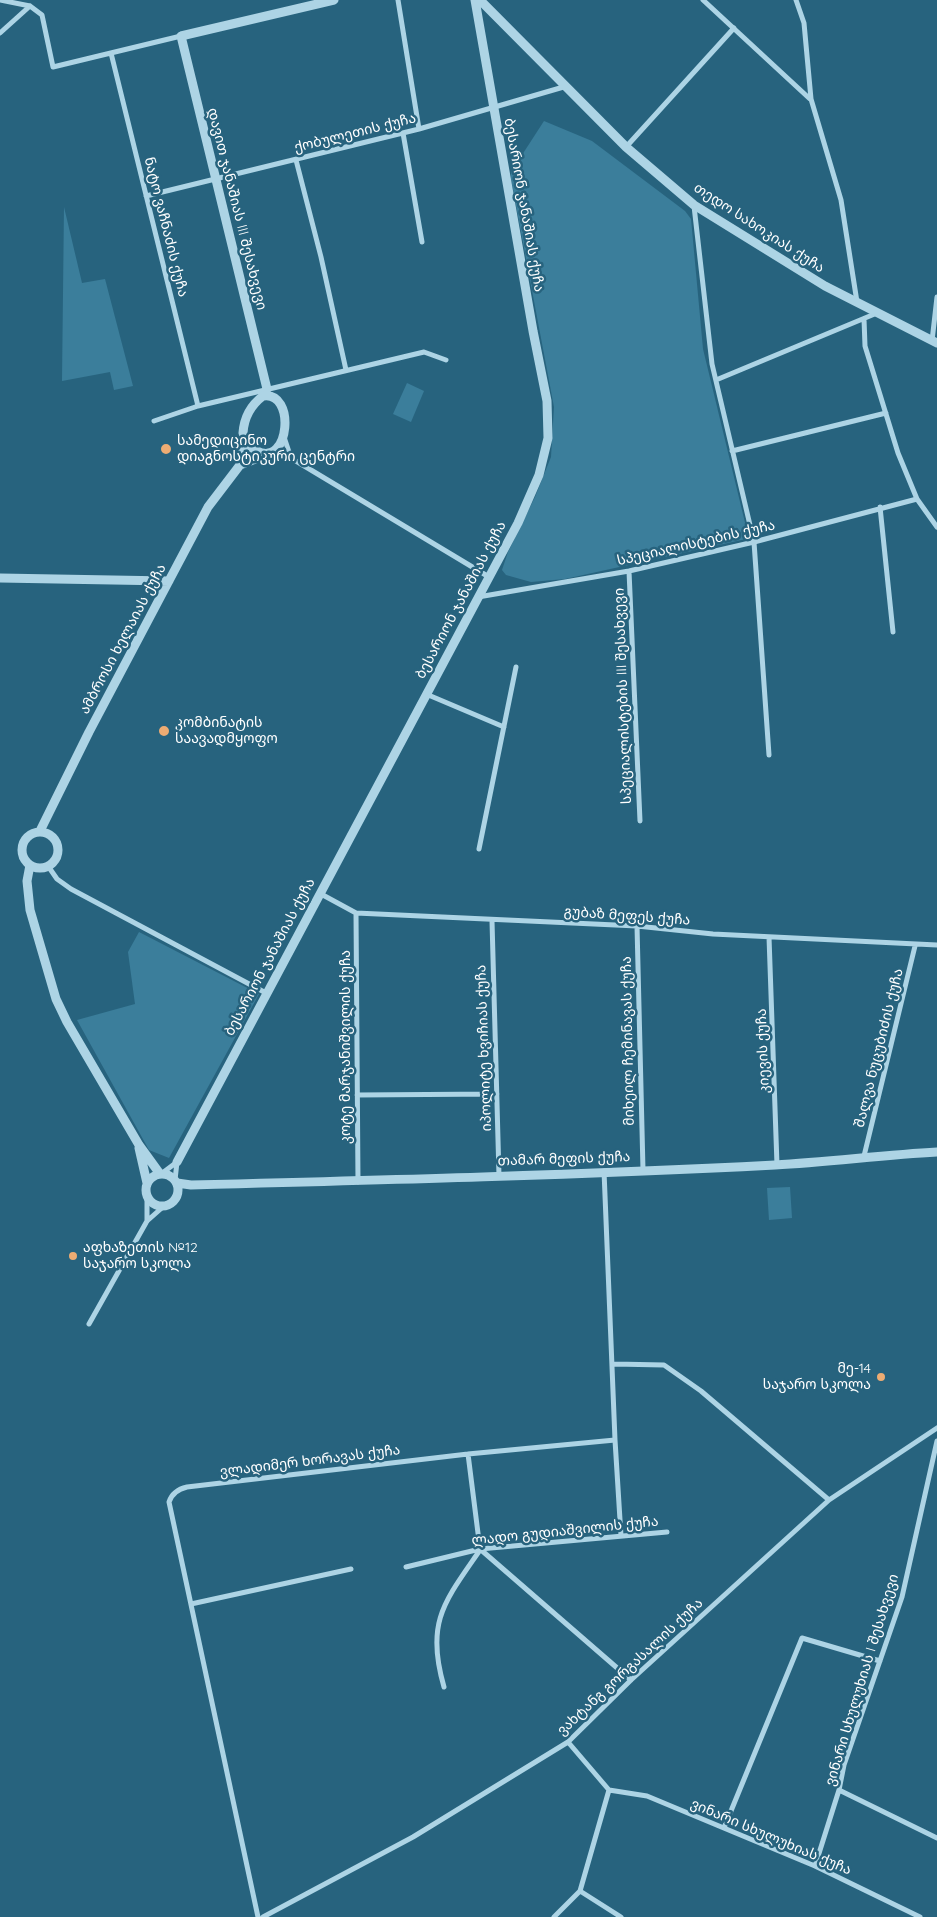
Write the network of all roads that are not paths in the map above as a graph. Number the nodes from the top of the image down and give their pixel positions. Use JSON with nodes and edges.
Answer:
{"nodes":[{"id":1,"x":0,"y":0,"type":"edge"},
{"id":2,"x":334,"y":0,"type":"edge"},
{"id":3,"x":398,"y":0,"type":"edge"},
{"id":4,"x":475,"y":0,"type":"edge"},
{"id":5,"x":480,"y":0,"type":"edge"},
{"id":6,"x":703,"y":0,"type":"edge"},
{"id":7,"x":796,"y":0,"type":"edge"},
{"id":8,"x":30,"y":6,"type":"junction"},
{"id":9,"x":734,"y":28,"type":"junction"},
{"id":10,"x":0,"y":33,"type":"edge"},
{"id":11,"x":181,"y":36,"type":"junction"},
{"id":12,"x":111,"y":54,"type":"junction"},
{"id":13,"x":567,"y":86,"type":"junction"},
{"id":14,"x":811,"y":100,"type":"junction"},
{"id":15,"x":493,"y":109,"type":"junction"},
{"id":16,"x":419,"y":129,"type":"junction"},
{"id":17,"x":403,"y":133,"type":"junction"},
{"id":18,"x":626,"y":147,"type":"junction"},
{"id":19,"x":296,"y":160,"type":"junction"},
{"id":20,"x":215,"y":179,"type":"junction"},
{"id":21,"x":146,"y":196,"type":"junction"},
{"id":22,"x":694,"y":205,"type":"junction"},
{"id":23,"x":422,"y":242,"type":"dead end"},
{"id":24,"x":937,"y":297,"type":"edge"},
{"id":25,"x":857,"y":302,"type":"junction"},
{"id":26,"x":877,"y":313,"type":"junction"},
{"id":27,"x":864,"y":319,"type":"junction"},
{"id":28,"x":935,"y":342,"type":"edge"},
{"id":29,"x":446,"y":360,"type":"dead end"},
{"id":30,"x":346,"y":370,"type":"junction"},
{"id":31,"x":716,"y":380,"type":"junction"},
{"id":32,"x":267,"y":389,"type":"junction"},
{"id":33,"x":256,"y":401,"type":"junction"},
{"id":34,"x":279,"y":402,"type":"junction"},
{"id":35,"x":198,"y":406,"type":"junction"},
{"id":36,"x":886,"y":413,"type":"junction"},
{"id":37,"x":154,"y":421,"type":"dead end"},
{"id":38,"x":284,"y":436,"type":"junction"},
{"id":39,"x":244,"y":437,"type":"junction"},
{"id":40,"x":732,"y":451,"type":"junction"},
{"id":41,"x":271,"y":453,"type":"junction"},
{"id":42,"x":291,"y":458,"type":"junction"},
{"id":43,"x":240,"y":466,"type":"junction"},
{"id":44,"x":917,"y":499,"type":"junction"},
{"id":45,"x":880,"y":508,"type":"junction"},
{"id":46,"x":937,"y":527,"type":"edge"},
{"id":47,"x":754,"y":542,"type":"junction"},
{"id":48,"x":629,"y":571,"type":"junction"},
{"id":49,"x":489,"y":577,"type":"junction"},
{"id":50,"x":0,"y":578,"type":"edge"},
{"id":51,"x":170,"y":580,"type":"junction"},
{"id":52,"x":478,"y":598,"type":"junction"},
{"id":53,"x":893,"y":632,"type":"dead end"},
{"id":54,"x":516,"y":667,"type":"dead end"},
{"id":55,"x":426,"y":694,"type":"junction"},
{"id":56,"x":504,"y":726,"type":"junction"},
{"id":57,"x":769,"y":755,"type":"dead end"},
{"id":58,"x":640,"y":821,"type":"dead end"},
{"id":59,"x":40,"y":831,"type":"junction"},
{"id":60,"x":479,"y":849,"type":"dead end"},
{"id":61,"x":30,"y":865,"type":"junction"},
{"id":62,"x":48,"y":866,"type":"junction"},
{"id":63,"x":321,"y":894,"type":"junction"},
{"id":64,"x":356,"y":913,"type":"junction"},
{"id":65,"x":492,"y":920,"type":"junction"},
{"id":66,"x":636,"y":926,"type":"junction"},
{"id":67,"x":770,"y":937,"type":"junction"},
{"id":68,"x":937,"y":945,"type":"edge"},
{"id":69,"x":915,"y":946,"type":"junction"},
{"id":70,"x":266,"y":993,"type":"junction"},
{"id":71,"x":497,"y":1094,"type":"junction"},
{"id":72,"x":357,"y":1095,"type":"junction"},
{"id":73,"x":139,"y":1145,"type":"junction"},
{"id":74,"x":937,"y":1152,"type":"edge"},
{"id":75,"x":864,"y":1156,"type":"junction"},
{"id":76,"x":177,"y":1162,"type":"junction"},
{"id":77,"x":777,"y":1165,"type":"junction"},
{"id":78,"x":643,"y":1170,"type":"junction"},
{"id":79,"x":604,"y":1171,"type":"junction"},
{"id":80,"x":161,"y":1174,"type":"junction"},
{"id":81,"x":499,"y":1176,"type":"junction"},
{"id":82,"x":176,"y":1182,"type":"junction"},
{"id":83,"x":358,"y":1182,"type":"junction"},
{"id":84,"x":147,"y":1183,"type":"junction"},
{"id":85,"x":191,"y":1185,"type":"junction"},
{"id":86,"x":147,"y":1197,"type":"junction"},
{"id":87,"x":175,"y":1200,"type":"junction"},
{"id":88,"x":164,"y":1206,"type":"junction"},
{"id":89,"x":147,"y":1220,"type":"junction"},
{"id":90,"x":89,"y":1324,"type":"dead end"},
{"id":91,"x":614,"y":1364,"type":"junction"},
{"id":92,"x":937,"y":1428,"type":"edge"},
{"id":93,"x":615,"y":1440,"type":"junction"},
{"id":94,"x":937,"y":1440,"type":"edge"},
{"id":95,"x":468,"y":1454,"type":"junction"},
{"id":96,"x":830,"y":1500,"type":"junction"},
{"id":97,"x":667,"y":1532,"type":"dead end"},
{"id":98,"x":621,"y":1536,"type":"junction"},
{"id":99,"x":480,"y":1549,"type":"junction"},
{"id":100,"x":406,"y":1567,"type":"dead end"},
{"id":101,"x":351,"y":1569,"type":"dead end"},
{"id":102,"x":191,"y":1604,"type":"junction"},
{"id":103,"x":880,"y":1661,"type":"junction"},
{"id":104,"x":631,"y":1680,"type":"junction"},
{"id":105,"x":444,"y":1687,"type":"dead end"},
{"id":106,"x":568,"y":1742,"type":"junction"},
{"id":107,"x":609,"y":1790,"type":"junction"},
{"id":108,"x":839,"y":1790,"type":"junction"},
{"id":109,"x":724,"y":1828,"type":"junction"},
{"id":110,"x":937,"y":1838,"type":"edge"},
{"id":111,"x":815,"y":1866,"type":"junction"},
{"id":112,"x":580,"y":1891,"type":"junction"},
{"id":113,"x":258,"y":1917,"type":"edge"},
{"id":114,"x":263,"y":1917,"type":"edge"},
{"id":115,"x":554,"y":1917,"type":"edge"},
{"id":116,"x":621,"y":1917,"type":"edge"},
{"id":117,"x":920,"y":1917,"type":"edge"}],
"edges":[{"from":1,"to":8,"type":"street"},
{"from":2,"to":11,"type":"street"},
{"from":3,"to":16,"type":"street"},
{"from":4,"to":15,"type":"street","name":"ბესარიონ ჯანაშიას ქუჩა"},
{"from":5,"to":13,"type":"street","name":"თედო სახოკიას ქუჩა"},
{"from":6,"to":9,"type":"street"},
{"from":7,"to":14,"type":"street"},
{"from":8,"to":10,"type":"street"},
{"from":8,"to":12,"type":"street"},
{"from":9,"to":14,"type":"street"},
{"from":9,"to":18,"type":"street"},
{"from":11,"to":12,"type":"street"},
{"from":11,"to":20,"type":"street","name":"დავით ჯანაშიას III შესახვევი"},
{"from":12,"to":21,"type":"street","name":"ნატო ვაჩნაძის ქუჩა"},
{"from":13,"to":15,"type":"street","name":"ქობულეთის ქუჩა"},
{"from":13,"to":18,"type":"street","name":"თედო სახოკიას ქუჩა"},
{"from":14,"to":25,"type":"street"},
{"from":15,"to":16,"type":"street","name":"ქობულეთის ქუჩა"},
{"from":15,"to":49,"type":"street","name":"ბესარიონ ჯანაშიას ქუჩა"},
{"from":16,"to":17,"type":"street","name":"ქობულეთის ქუჩა"},
{"from":17,"to":19,"type":"street","name":"ქობულეთის ქუჩა"},
{"from":17,"to":23,"type":"street"},
{"from":18,"to":22,"type":"street","name":"თედო სახოკიას ქუჩა"},
{"from":19,"to":20,"type":"street","name":"ქობულეთის ქუჩა"},
{"from":19,"to":30,"type":"street"},
{"from":20,"to":21,"type":"street","name":"ქობულეთის ქუჩა"},
{"from":20,"to":32,"type":"street","name":"დავით ჯანაშიას III შესახვევი"},
{"from":21,"to":35,"type":"street","name":"ნატო ვაჩნაძის ქუჩა"},
{"from":22,"to":25,"type":"street","name":"თედო სახოკიას ქუჩა"},
{"from":22,"to":31,"type":"street"},
{"from":24,"to":28,"type":"street"},
{"from":25,"to":26,"type":"street","name":"თედო სახოკიას ქუჩა"},
{"from":26,"to":27,"type":"street"},
{"from":26,"to":28,"type":"street","name":"თედო სახოკიას ქუჩა"},
{"from":27,"to":31,"type":"street"},
{"from":27,"to":36,"type":"street"},
{"from":29,"to":30,"type":"street"},
{"from":30,"to":32,"type":"street"},
{"from":31,"to":40,"type":"street"},
{"from":32,"to":33,"type":"street"},
{"from":32,"to":34,"type":"street"},
{"from":32,"to":35,"type":"street"},
{"from":33,"to":34,"type":"street"},
{"from":33,"to":39,"type":"street"},
{"from":34,"to":38,"type":"street"},
{"from":35,"to":37,"type":"street"},
{"from":36,"to":40,"type":"street"},
{"from":36,"to":44,"type":"street"},
{"from":38,"to":41,"type":"street"},
{"from":38,"to":42,"type":"street"},
{"from":39,"to":41,"type":"street"},
{"from":39,"to":43,"type":"street"},
{"from":40,"to":47,"type":"street"},
{"from":41,"to":42,"type":"street"},
{"from":41,"to":43,"type":"street"},
{"from":42,"to":49,"type":"street"},
{"from":43,"to":51,"type":"street","name":"ამბროსი ხელაიას ქუჩა"},
{"from":44,"to":45,"type":"street","name":"სპეციალისტების ქუჩა"},
{"from":44,"to":46,"type":"street"},
{"from":45,"to":47,"type":"street","name":"სპეციალისტების ქუჩა"},
{"from":45,"to":53,"type":"street"},
{"from":47,"to":48,"type":"street","name":"სპეციალისტების ქუჩა"},
{"from":47,"to":57,"type":"street"},
{"from":48,"to":52,"type":"street","name":"სპეციალისტების ქუჩა"},
{"from":48,"to":58,"type":"street","name":"სპეციალისტების III შესახვევი"},
{"from":49,"to":52,"type":"street","name":"ბესარიონ ჯანაშიას ქუჩა"},
{"from":50,"to":51,"type":"street"},
{"from":51,"to":59,"type":"street","name":"ამბროსი ხელაიას ქუჩა"},
{"from":52,"to":55,"type":"street","name":"ბესარიონ ჯანაშიას ქუჩა"},
{"from":54,"to":56,"type":"street"},
{"from":55,"to":56,"type":"street"},
{"from":55,"to":63,"type":"street","name":"ბესარიონ ჯანაშიას ქუჩა"},
{"from":56,"to":60,"type":"street"},
{"from":59,"to":61,"type":"street"},
{"from":59,"to":62,"type":"street"},
{"from":61,"to":62,"type":"street"},
{"from":61,"to":73,"type":"street"},
{"from":62,"to":70,"type":"street"},
{"from":63,"to":64,"type":"street","name":"გუბაზ მეფეს ქუჩა"},
{"from":63,"to":70,"type":"street","name":"ბესარიონ ჯანაშიას ქუჩა"},
{"from":64,"to":65,"type":"street","name":"გუბაზ მეფეს ქუჩა"},
{"from":64,"to":72,"type":"street","name":"კოტე მარჯანიშვილის ქუჩა"},
{"from":65,"to":66,"type":"street","name":"გუბაზ მეფეს ქუჩა"},
{"from":65,"to":71,"type":"street","name":"იპოლიტე ხვიჩიას ქუჩა"},
{"from":66,"to":67,"type":"street","name":"გუბაზ მეფეს ქუჩა"},
{"from":66,"to":78,"type":"street","name":"მიხეილ ჩემინავას ქუჩა"},
{"from":67,"to":69,"type":"street","name":"გუბაზ მეფეს ქუჩა"},
{"from":67,"to":77,"type":"street","name":"კიევის ქუჩა"},
{"from":68,"to":69,"type":"street","name":"გუბაზ მეფეს ქუჩა"},
{"from":69,"to":75,"type":"street","name":"შალვა ნუცუბიძის ქუჩა"},
{"from":70,"to":76,"type":"street","name":"ბესარიონ ჯანაშიას ქუჩა"},
{"from":71,"to":72,"type":"street"},
{"from":71,"to":81,"type":"street","name":"იპოლიტე ხვიჩიას ქუჩა"},
{"from":72,"to":83,"type":"street","name":"კოტე მარჯანიშვილის ქუჩა"},
{"from":73,"to":80,"type":"street"},
{"from":73,"to":84,"type":"street"},
{"from":74,"to":75,"type":"street","name":"თამარ მეფის ქუჩა"},
{"from":75,"to":77,"type":"street","name":"თამარ მეფის ქუჩა"},
{"from":76,"to":80,"type":"street"},
{"from":76,"to":82,"type":"street"},
{"from":77,"to":78,"type":"street","name":"თამარ მეფის ქუჩა"},
{"from":78,"to":79,"type":"street","name":"თამარ მეფის ქუჩა"},
{"from":79,"to":81,"type":"street","name":"თამარ მეფის ქუჩა"},
{"from":79,"to":91,"type":"street"},
{"from":80,"to":82,"type":"street"},
{"from":80,"to":84,"type":"street"},
{"from":81,"to":83,"type":"street","name":"თამარ მეფის ქუჩა"},
{"from":82,"to":85,"type":"street","name":"თამარ მეფის ქუჩა"},
{"from":82,"to":87,"type":"street"},
{"from":83,"to":85,"type":"street","name":"თამარ მეფის ქუჩა"},
{"from":84,"to":86,"type":"street"},
{"from":85,"to":87,"type":"street"},
{"from":86,"to":88,"type":"street"},
{"from":86,"to":89,"type":"street"},
{"from":87,"to":88,"type":"street"},
{"from":88,"to":89,"type":"street"},
{"from":89,"to":90,"type":"street"},
{"from":91,"to":93,"type":"street"},
{"from":91,"to":96,"type":"street"},
{"from":92,"to":96,"type":"street","name":"ვახტანგ გორგასალის ქუჩა"},
{"from":93,"to":95,"type":"street","name":"ვლადიმერ ხორავას ქუჩა"},
{"from":93,"to":98,"type":"street"},
{"from":94,"to":103,"type":"street","name":"ვინარი სხულუხიას I შესახვევი"},
{"from":95,"to":99,"type":"street"},
{"from":95,"to":102,"type":"street","name":"ვლადიმერ ხორავას ქუჩა"},
{"from":96,"to":104,"type":"street","name":"ვახტანგ გორგასალის ქუჩა"},
{"from":97,"to":98,"type":"street","name":"ლადო გუდიაშვილის ქუჩა"},
{"from":98,"to":99,"type":"street","name":"ლადო გუდიაშვილის ქუჩა"},
{"from":99,"to":100,"type":"street","name":"ლადო გუდიაშვილის ქუჩა"},
{"from":99,"to":104,"type":"street"},
{"from":99,"to":105,"type":"street"},
{"from":101,"to":102,"type":"street"},
{"from":102,"to":113,"type":"street","name":"ვლადიმერ ხორავას ქუჩა"},
{"from":103,"to":108,"type":"street","name":"ვინარი სხულუხიას I შესახვევი"},
{"from":103,"to":109,"type":"street"},
{"from":104,"to":106,"type":"street","name":"ვახტანგ გორგასალის ქუჩა"},
{"from":106,"to":107,"type":"street"},
{"from":106,"to":114,"type":"street","name":"ვახტანგ გორგასალის ქუჩა"},
{"from":107,"to":109,"type":"street","name":"ვინარი სხულუხიას ქუჩა"},
{"from":107,"to":112,"type":"street"},
{"from":108,"to":110,"type":"street"},
{"from":108,"to":111,"type":"street","name":"ვინარი სხულუხიას I შესახვევი"},
{"from":109,"to":111,"type":"street","name":"ვინარი სხულუხიას ქუჩა"},
{"from":111,"to":117,"type":"street","name":"ვინარი სხულუხიას ქუჩა"},
{"from":112,"to":115,"type":"street"},
{"from":112,"to":116,"type":"street"}]}
